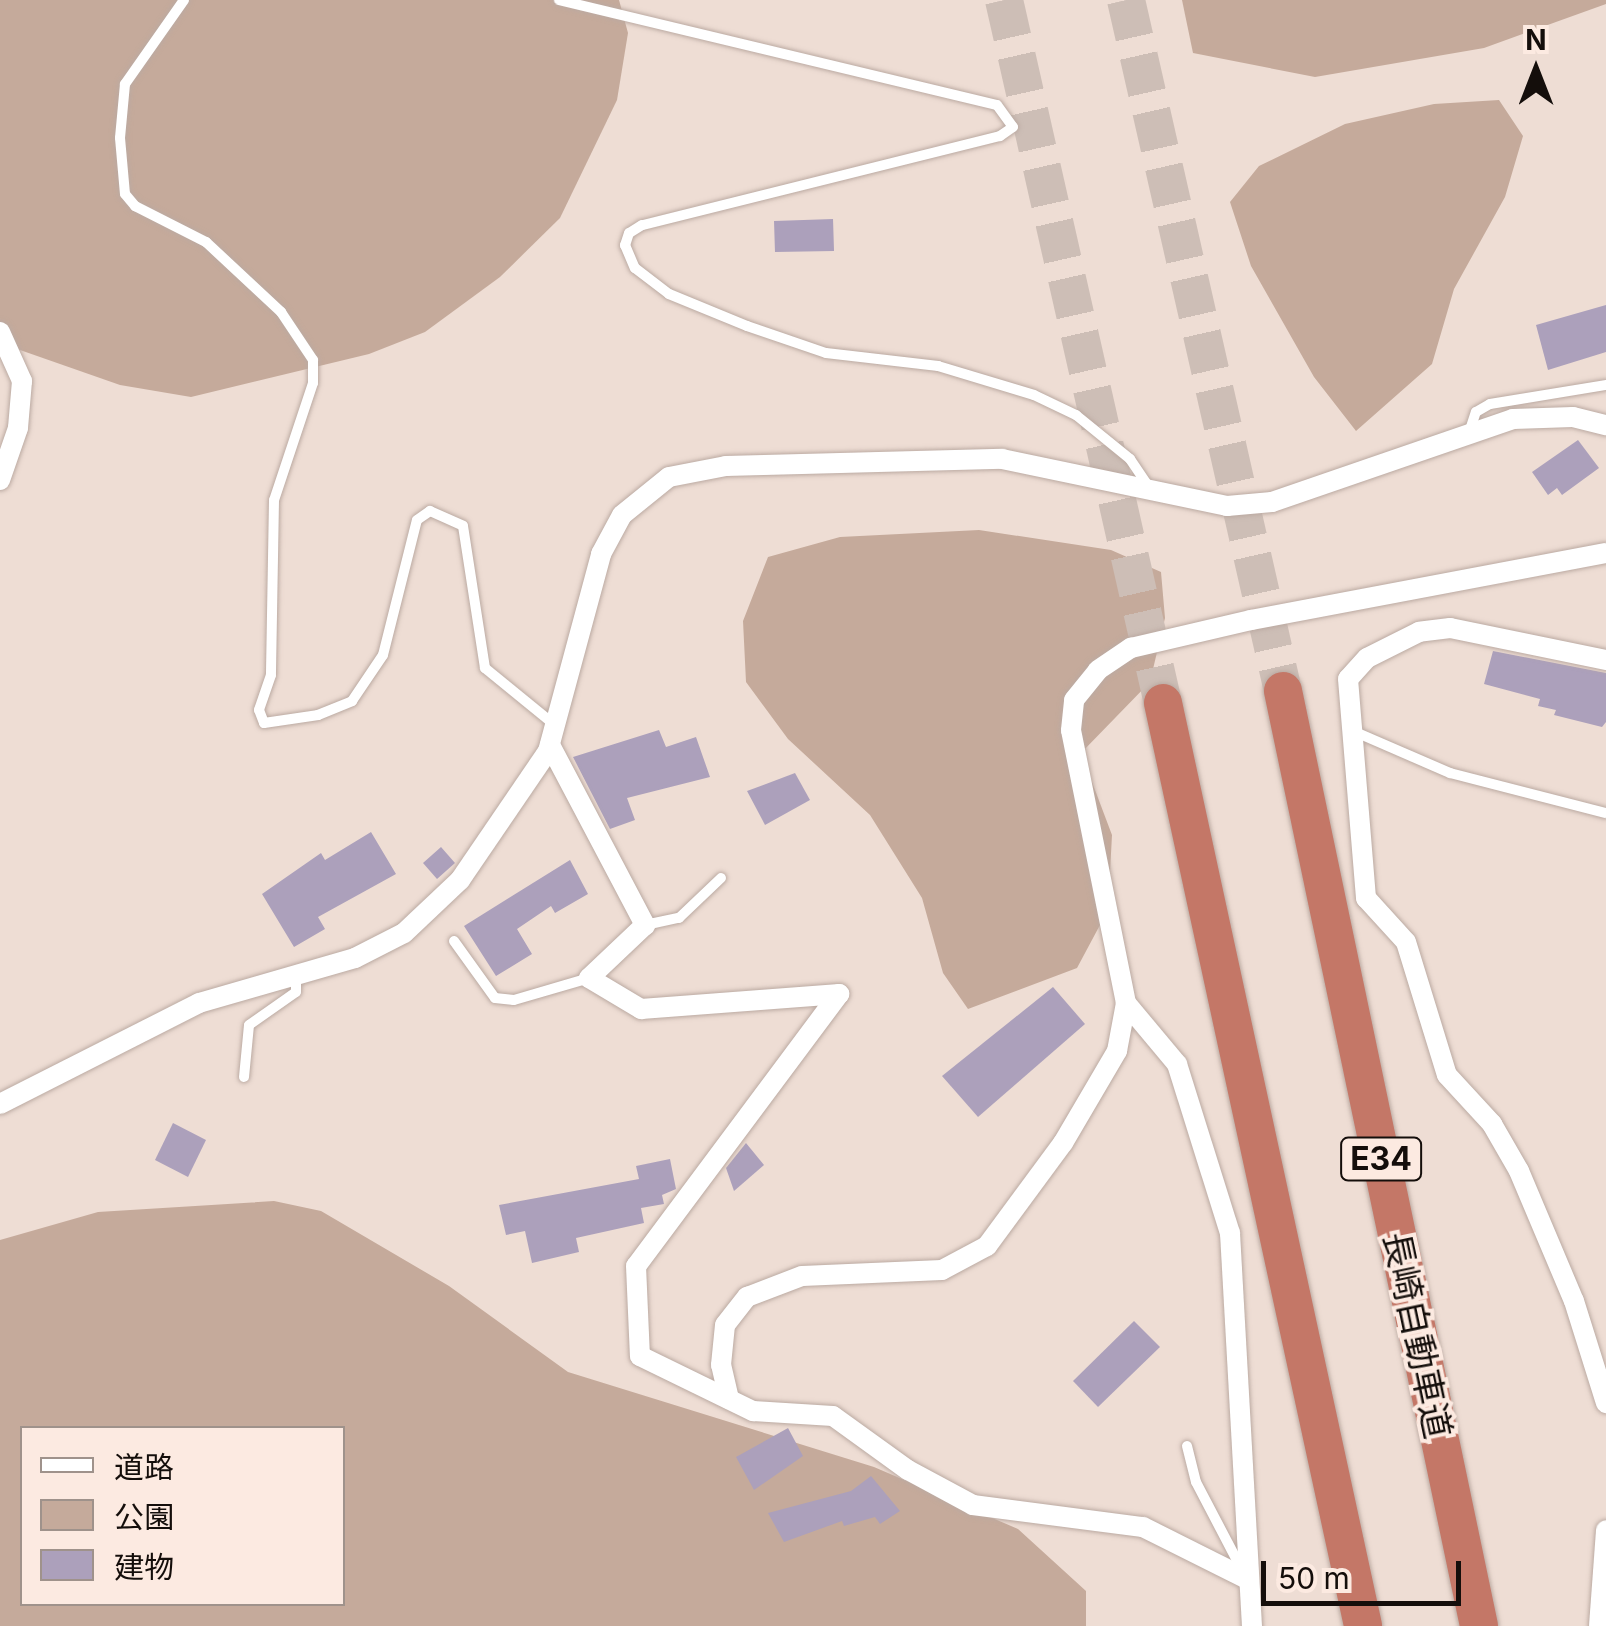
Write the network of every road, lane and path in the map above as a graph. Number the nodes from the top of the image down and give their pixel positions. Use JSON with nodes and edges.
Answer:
{"nodes":[{"id":1,"x":184,"y":0,"type":"edge"},
{"id":2,"x":559,"y":0,"type":"edge"},
{"id":3,"x":0,"y":332,"type":"edge"},
{"id":4,"x":1606,"y":384,"type":"edge"},
{"id":5,"x":1606,"y":425,"type":"edge"},
{"id":6,"x":1469,"y":434,"type":"junction"},
{"id":7,"x":0,"y":480,"type":"edge"},
{"id":8,"x":1152,"y":491,"type":"junction"},
{"id":9,"x":1606,"y":553,"type":"edge"},
{"id":10,"x":1606,"y":660,"type":"edge"},
{"id":11,"x":1283,"y":692,"type":"tunnel mouth"},
{"id":12,"x":1163,"y":703,"type":"tunnel mouth"},
{"id":13,"x":1352,"y":730,"type":"junction"},
{"id":14,"x":553,"y":736,"type":"junction"},
{"id":15,"x":1606,"y":814,"type":"edge"},
{"id":16,"x":721,"y":878,"type":"dead end"},
{"id":17,"x":645,"y":925,"type":"junction"},
{"id":18,"x":454,"y":940,"type":"dead end"},
{"id":19,"x":296,"y":975,"type":"junction"},
{"id":20,"x":590,"y":978,"type":"junction"},
{"id":21,"x":1126,"y":1003,"type":"junction"},
{"id":22,"x":244,"y":1077,"type":"dead end"},
{"id":23,"x":0,"y":1104,"type":"edge"},
{"id":24,"x":729,"y":1399,"type":"junction"},
{"id":25,"x":1606,"y":1403,"type":"edge"},
{"id":26,"x":1187,"y":1446,"type":"dead end"},
{"id":27,"x":1606,"y":1530,"type":"edge"},
{"id":28,"x":1246,"y":1580,"type":"junction"},
{"id":29,"x":1252,"y":1626,"type":"edge"},
{"id":30,"x":1363,"y":1626,"type":"edge"},
{"id":31,"x":1480,"y":1626,"type":"edge"},
{"id":32,"x":1599,"y":1626,"type":"edge"}],
"edges":[{"from":1,"to":14,"type":"lane"},
{"from":2,"to":8,"type":"lane"},
{"from":3,"to":7,"type":"street"},
{"from":4,"to":6,"type":"lane"},
{"from":5,"to":6,"type":"street"},
{"from":6,"to":8,"type":"street"},
{"from":8,"to":14,"type":"street"},
{"from":9,"to":21,"type":"street"},
{"from":10,"to":13,"type":"street"},
{"from":11,"to":31,"type":"highway","name":"長崎自動車道","number":"E34"},
{"from":12,"to":30,"type":"highway"},
{"from":13,"to":15,"type":"lane"},
{"from":13,"to":25,"type":"street"},
{"from":14,"to":17,"type":"street"},
{"from":14,"to":19,"type":"street"},
{"from":16,"to":17,"type":"lane"},
{"from":17,"to":20,"type":"street"},
{"from":18,"to":20,"type":"lane"},
{"from":19,"to":22,"type":"lane"},
{"from":19,"to":23,"type":"street"},
{"from":20,"to":24,"type":"street"},
{"from":21,"to":24,"type":"street"},
{"from":21,"to":28,"type":"street"},
{"from":24,"to":28,"type":"street"},
{"from":26,"to":28,"type":"lane"},
{"from":27,"to":32,"type":"street"},
{"from":28,"to":29,"type":"street"}]}
